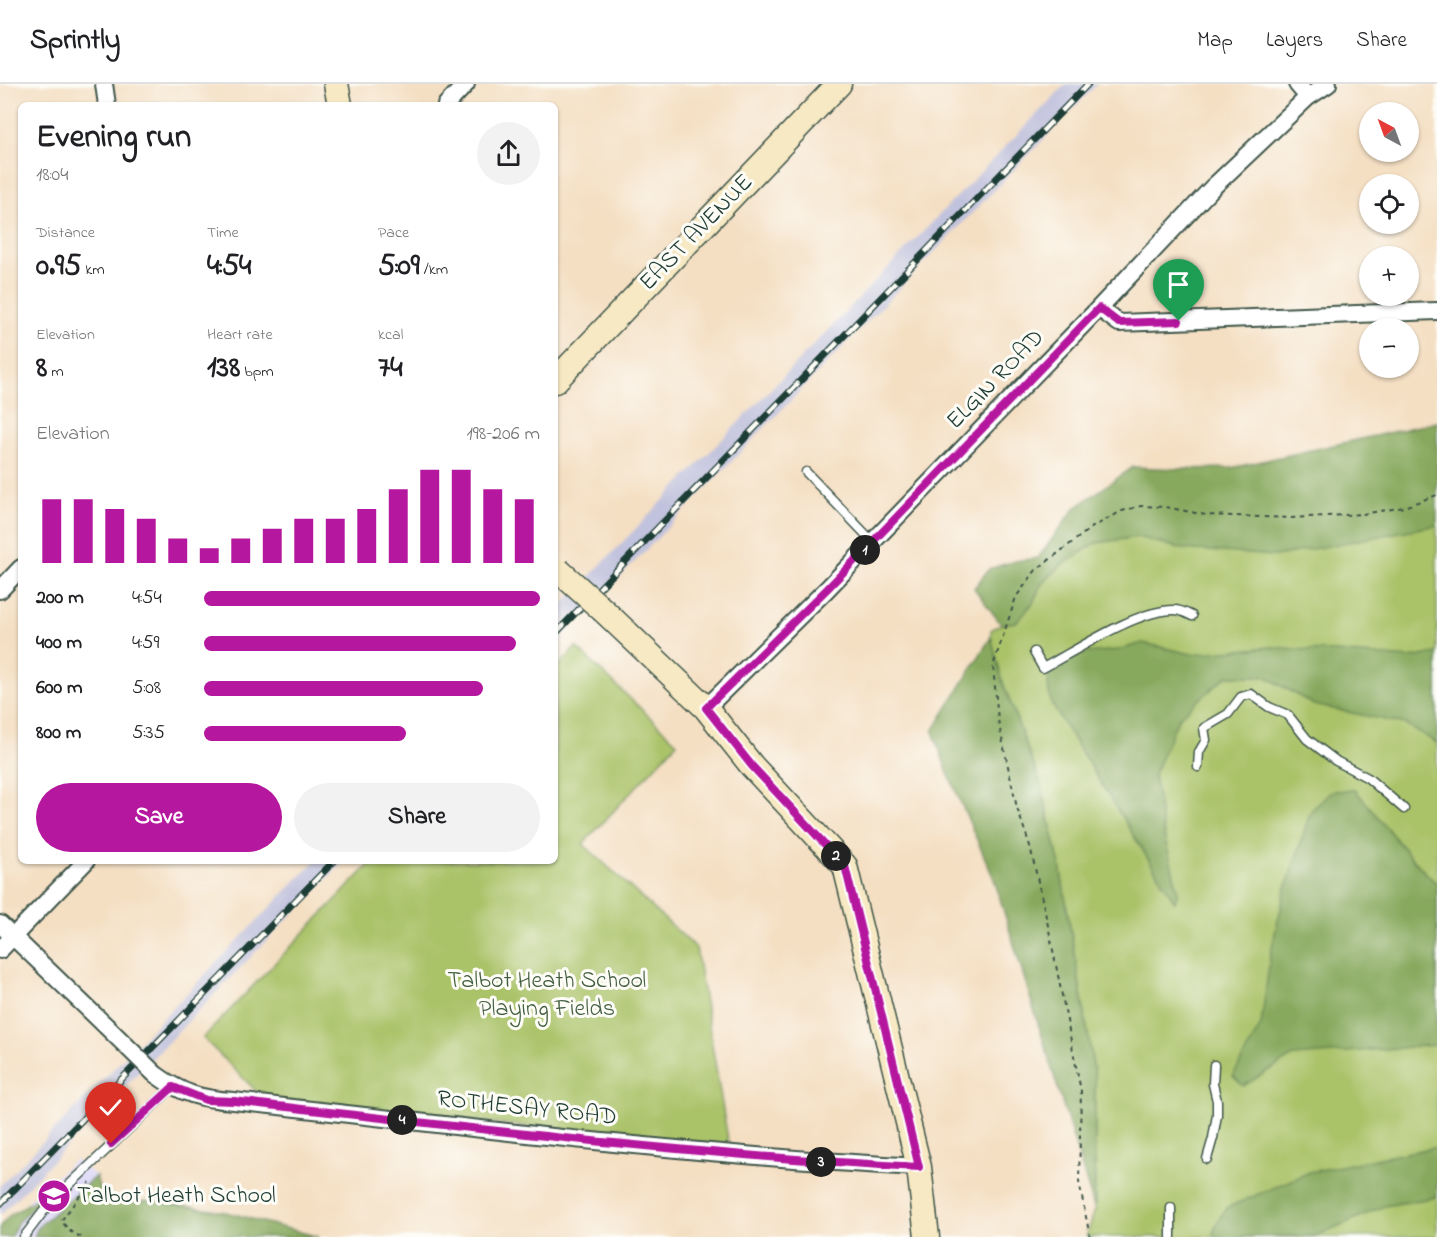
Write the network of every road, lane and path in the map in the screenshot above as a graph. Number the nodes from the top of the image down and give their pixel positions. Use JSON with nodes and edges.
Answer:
{"nodes":[{"id":1,"x":104,"y":84,"type":"edge"},
{"id":2,"x":336,"y":84,"type":"edge"},
{"id":3,"x":466,"y":84,"type":"edge"},
{"id":4,"x":839,"y":84,"type":"edge"},
{"id":5,"x":1328,"y":84,"type":"edge"},
{"id":6,"x":1302,"y":90,"type":"edge"},
{"id":7,"x":107,"y":102,"type":"edge"},
{"id":8,"x":339,"y":102,"type":"edge"},
{"id":9,"x":449,"y":102,"type":"edge"},
{"id":10,"x":1099,"y":308,"type":"junction"},
{"id":11,"x":1437,"y":311,"type":"edge"},
{"id":12,"x":558,"y":378,"type":"edge"},
{"id":13,"x":806,"y":472,"type":"dead end"},
{"id":14,"x":1437,"y":495,"type":"edge"},
{"id":15,"x":873,"y":542,"type":"junction"},
{"id":16,"x":18,"y":571,"type":"edge"},
{"id":17,"x":558,"y":571,"type":"edge"},
{"id":18,"x":0,"y":590,"type":"edge"},
{"id":19,"x":1192,"y":616,"type":"dead end"},
{"id":20,"x":1034,"y":652,"type":"dead end"},
{"id":21,"x":706,"y":708,"type":"junction"},
{"id":22,"x":1198,"y":767,"type":"dead end"},
{"id":23,"x":1404,"y":809,"type":"dead end"},
{"id":24,"x":83,"y":864,"type":"edge"},
{"id":25,"x":0,"y":924,"type":"edge"},
{"id":26,"x":13,"y":936,"type":"junction"},
{"id":27,"x":0,"y":950,"type":"edge"},
{"id":28,"x":1214,"y":1065,"type":"dead end"},
{"id":29,"x":173,"y":1087,"type":"junction"},
{"id":30,"x":1207,"y":1160,"type":"dead end"},
{"id":31,"x":919,"y":1167,"type":"junction"},
{"id":32,"x":92,"y":1179,"type":"dead end"},
{"id":33,"x":1171,"y":1208,"type":"dead end"},
{"id":34,"x":24,"y":1237,"type":"edge"},
{"id":35,"x":81,"y":1237,"type":"edge"},
{"id":36,"x":927,"y":1237,"type":"edge"},
{"id":37,"x":1090,"y":1237,"type":"edge"},
{"id":38,"x":1171,"y":1237,"type":"edge"}],
"edges":[{"from":1,"to":7,"type":"street"},
{"from":2,"to":8,"type":"street"},
{"from":3,"to":9,"type":"street"},
{"from":4,"to":12,"type":"street","name":"EAST AVENUE"},
{"from":5,"to":6,"type":"street","name":"ELGIN ROAD"},
{"from":6,"to":10,"type":"street","name":"ELGIN ROAD"},
{"from":10,"to":11,"type":"street"},
{"from":10,"to":15,"type":"street","name":"ELGIN ROAD"},
{"from":13,"to":15,"type":"lane"},
{"from":14,"to":37,"type":"path"},
{"from":15,"to":21,"type":"street","name":"ELGIN ROAD"},
{"from":16,"to":18,"type":"street"},
{"from":17,"to":21,"type":"street","bridge":true},
{"from":19,"to":20,"type":"lane"},
{"from":21,"to":31,"type":"street"},
{"from":22,"to":23,"type":"lane"},
{"from":24,"to":26,"type":"street"},
{"from":25,"to":26,"type":"street","name":"ROTHESAY ROAD"},
{"from":26,"to":27,"type":"street"},
{"from":26,"to":29,"type":"street","name":"ROTHESAY ROAD","bridge":true},
{"from":28,"to":30,"type":"lane"},
{"from":29,"to":31,"type":"street","name":"ROTHESAY ROAD"},
{"from":29,"to":34,"type":"lane"},
{"from":31,"to":36,"type":"street"},
{"from":32,"to":35,"type":"path"},
{"from":33,"to":38,"type":"lane"}]}
